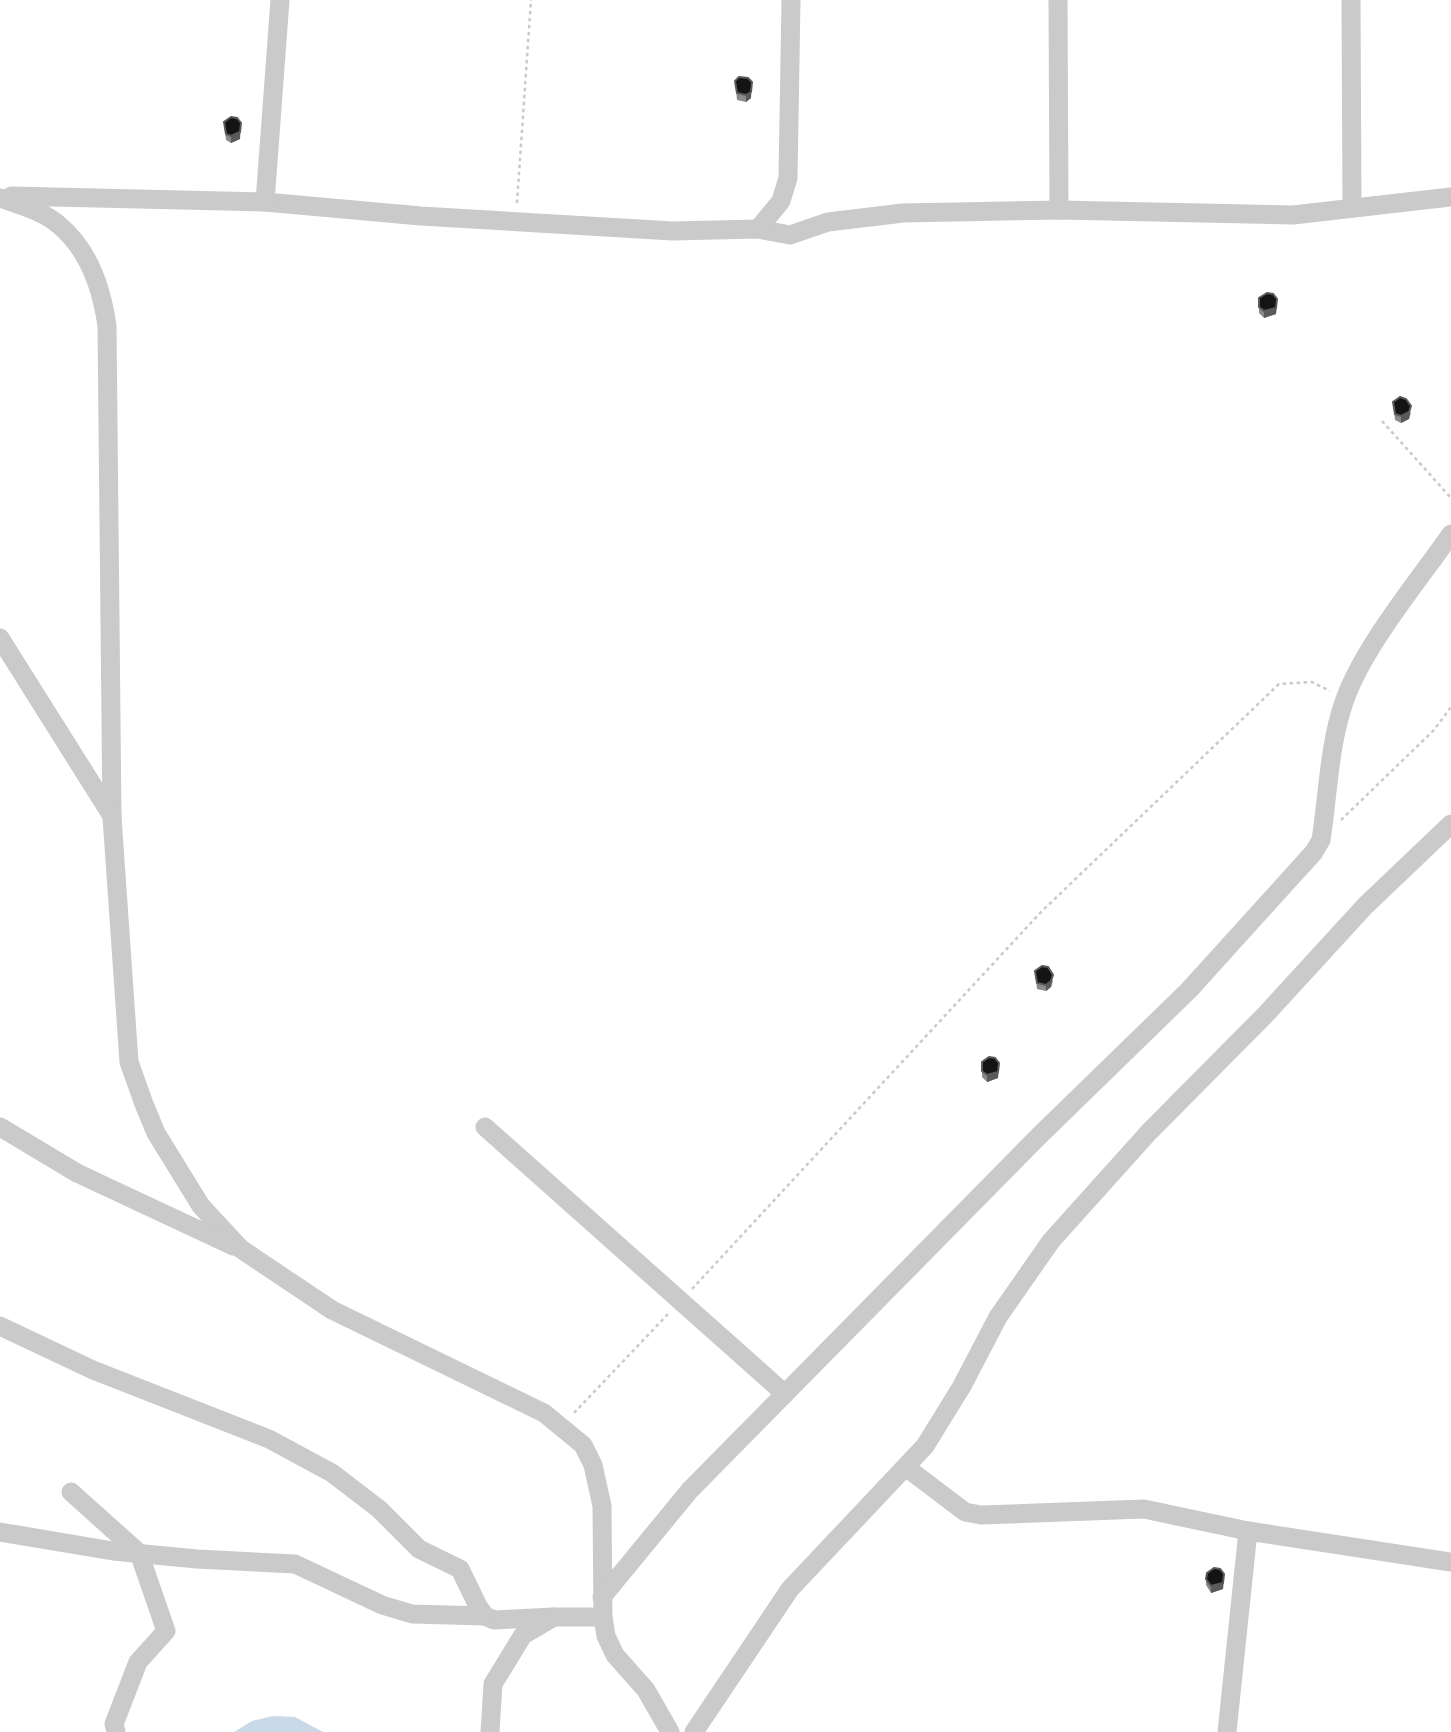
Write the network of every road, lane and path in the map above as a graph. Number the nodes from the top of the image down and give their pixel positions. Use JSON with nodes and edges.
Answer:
{"nodes":[{"id":1,"x":280,"y":0,"type":"edge"},
{"id":2,"x":531,"y":0,"type":"edge"},
{"id":3,"x":791,"y":0,"type":"edge"},
{"id":4,"x":1058,"y":0,"type":"edge"},
{"id":5,"x":1350,"y":0,"type":"edge"},
{"id":6,"x":0,"y":197,"type":"edge"},
{"id":7,"x":1451,"y":197,"type":"edge"},
{"id":8,"x":265,"y":202,"type":"junction"},
{"id":9,"x":1352,"y":207,"type":"junction"},
{"id":10,"x":1059,"y":210,"type":"junction"},
{"id":11,"x":516,"y":221,"type":"junction"},
{"id":12,"x":758,"y":229,"type":"junction"},
{"id":13,"x":1382,"y":421,"type":"dead end"},
{"id":14,"x":1451,"y":498,"type":"edge"},
{"id":15,"x":1451,"y":534,"type":"edge"},
{"id":16,"x":0,"y":638,"type":"edge"},
{"id":17,"x":1346,"y":698,"type":"junction"},
{"id":18,"x":1451,"y":707,"type":"edge"},
{"id":19,"x":112,"y":817,"type":"junction"},
{"id":20,"x":1451,"y":824,"type":"edge"},
{"id":21,"x":1321,"y":840,"type":"junction"},
{"id":22,"x":0,"y":1127,"type":"edge"},
{"id":23,"x":485,"y":1128,"type":"dead end"},
{"id":24,"x":240,"y":1249,"type":"junction"},
{"id":25,"x":681,"y":1301,"type":"junction"},
{"id":26,"x":0,"y":1326,"type":"edge"},
{"id":27,"x":785,"y":1394,"type":"junction"},
{"id":28,"x":562,"y":1426,"type":"junction"},
{"id":29,"x":907,"y":1468,"type":"junction"},
{"id":30,"x":71,"y":1492,"type":"dead end"},
{"id":31,"x":1248,"y":1531,"type":"junction"},
{"id":32,"x":0,"y":1532,"type":"edge"},
{"id":33,"x":139,"y":1553,"type":"junction"},
{"id":34,"x":1451,"y":1562,"type":"edge"},
{"id":35,"x":603,"y":1597,"type":"junction"},
{"id":36,"x":485,"y":1616,"type":"junction"},
{"id":37,"x":554,"y":1617,"type":"junction"},
{"id":38,"x":603,"y":1617,"type":"junction"},
{"id":39,"x":116,"y":1732,"type":"edge"},
{"id":40,"x":490,"y":1732,"type":"edge"},
{"id":41,"x":670,"y":1732,"type":"edge"},
{"id":42,"x":694,"y":1732,"type":"edge"},
{"id":43,"x":1227,"y":1732,"type":"edge"}],
"edges":[{"from":1,"to":8,"type":"street"},
{"from":2,"to":11,"type":"path"},
{"from":3,"to":12,"type":"street"},
{"from":4,"to":10,"type":"street"},
{"from":5,"to":9,"type":"street"},
{"from":6,"to":8,"type":"street"},
{"from":6,"to":19,"type":"street"},
{"from":7,"to":9,"type":"street"},
{"from":8,"to":11,"type":"street"},
{"from":9,"to":10,"type":"street"},
{"from":10,"to":12,"type":"street"},
{"from":11,"to":12,"type":"street"},
{"from":13,"to":14,"type":"path"},
{"from":15,"to":17,"type":"street"},
{"from":16,"to":19,"type":"street"},
{"from":17,"to":21,"type":"street"},
{"from":17,"to":25,"type":"path"},
{"from":18,"to":21,"type":"path"},
{"from":19,"to":24,"type":"street"},
{"from":20,"to":29,"type":"street"},
{"from":21,"to":27,"type":"street"},
{"from":22,"to":24,"type":"street"},
{"from":23,"to":25,"type":"street"},
{"from":24,"to":28,"type":"street"},
{"from":25,"to":27,"type":"street"},
{"from":25,"to":28,"type":"path"},
{"from":26,"to":36,"type":"street"},
{"from":27,"to":35,"type":"street"},
{"from":28,"to":35,"type":"street"},
{"from":29,"to":31,"type":"street"},
{"from":29,"to":42,"type":"street"},
{"from":30,"to":33,"type":"street"},
{"from":31,"to":34,"type":"street"},
{"from":31,"to":43,"type":"street"},
{"from":32,"to":33,"type":"street"},
{"from":33,"to":36,"type":"street"},
{"from":33,"to":39,"type":"street"},
{"from":35,"to":38,"type":"street"},
{"from":36,"to":37,"type":"street"},
{"from":37,"to":38,"type":"street"},
{"from":37,"to":40,"type":"street"},
{"from":38,"to":41,"type":"street"}]}
